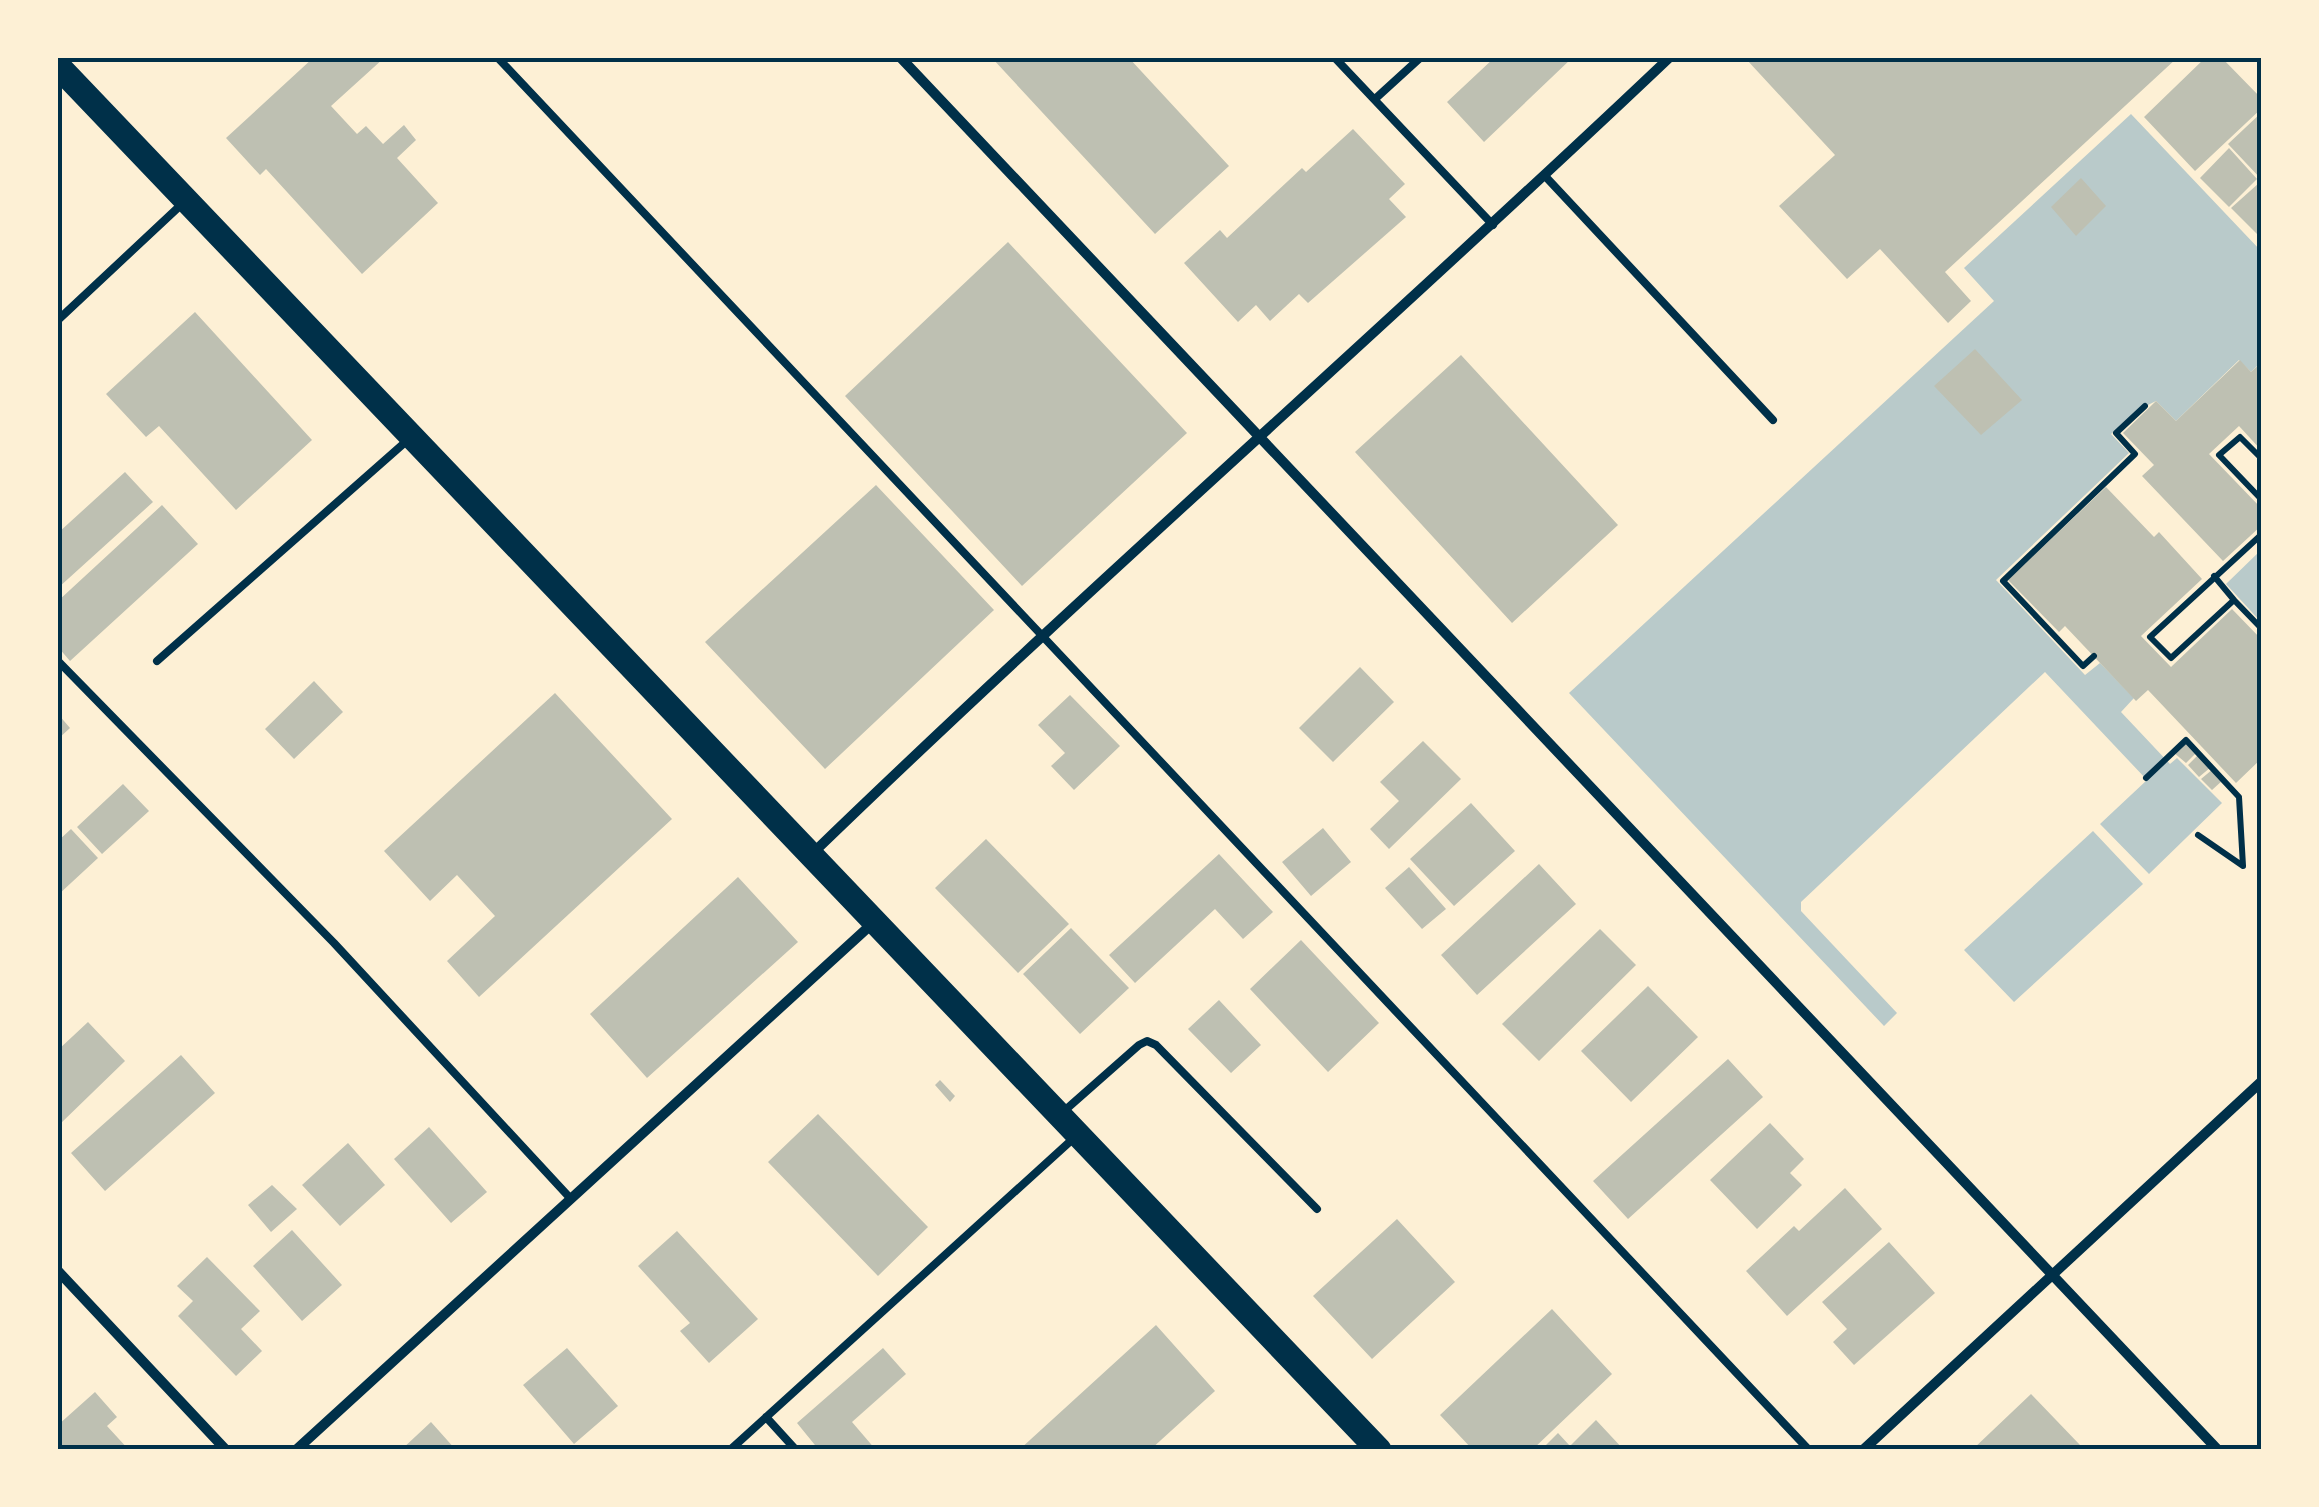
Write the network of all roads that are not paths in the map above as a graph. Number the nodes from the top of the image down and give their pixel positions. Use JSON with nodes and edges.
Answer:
{"nodes":[{"id":1,"x":498,"y":58,"type":"edge"},
{"id":2,"x":901,"y":58,"type":"edge"},
{"id":3,"x":1335,"y":58,"type":"edge"},
{"id":4,"x":1420,"y":58,"type":"edge"},
{"id":5,"x":1669,"y":58,"type":"edge"},
{"id":6,"x":58,"y":66,"type":"edge"},
{"id":7,"x":1374,"y":99,"type":"junction"},
{"id":8,"x":1545,"y":176,"type":"junction"},
{"id":9,"x":186,"y":200,"type":"junction"},
{"id":10,"x":1493,"y":225,"type":"junction"},
{"id":11,"x":58,"y":320,"type":"edge"},
{"id":12,"x":1774,"y":420,"type":"dead end"},
{"id":13,"x":413,"y":435,"type":"junction"},
{"id":14,"x":1260,"y":437,"type":"junction"},
{"id":15,"x":1042,"y":636,"type":"junction"},
{"id":16,"x":58,"y":661,"type":"edge"},
{"id":17,"x":157,"y":661,"type":"dead end"},
{"id":18,"x":811,"y":854,"type":"junction"},
{"id":19,"x":874,"y":922,"type":"junction"},
{"id":20,"x":2262,"y":1080,"type":"edge"},
{"id":21,"x":1060,"y":1116,"type":"junction"},
{"id":22,"x":1078,"y":1135,"type":"junction"},
{"id":23,"x":571,"y":1199,"type":"junction"},
{"id":24,"x":1318,"y":1209,"type":"dead end"},
{"id":25,"x":58,"y":1271,"type":"edge"},
{"id":26,"x":2053,"y":1274,"type":"junction"},
{"id":27,"x":766,"y":1417,"type":"junction"},
{"id":28,"x":226,"y":1450,"type":"edge"},
{"id":29,"x":296,"y":1450,"type":"edge"},
{"id":30,"x":730,"y":1450,"type":"edge"},
{"id":31,"x":796,"y":1450,"type":"edge"},
{"id":32,"x":1378,"y":1450,"type":"edge"},
{"id":33,"x":1809,"y":1450,"type":"edge"},
{"id":34,"x":1863,"y":1450,"type":"edge"},
{"id":35,"x":2218,"y":1450,"type":"edge"}],
"edges":[{"from":1,"to":15,"type":"lane"},
{"from":2,"to":14,"type":"street"},
{"from":3,"to":7,"type":"lane"},
{"from":4,"to":7,"type":"lane"},
{"from":5,"to":8,"type":"street"},
{"from":6,"to":9,"type":"main road"},
{"from":7,"to":10,"type":"lane"},
{"from":8,"to":10,"type":"street"},
{"from":8,"to":12,"type":"lane"},
{"from":9,"to":11,"type":"lane"},
{"from":9,"to":13,"type":"main road"},
{"from":10,"to":14,"type":"street"},
{"from":13,"to":17,"type":"lane"},
{"from":13,"to":18,"type":"main road"},
{"from":14,"to":15,"type":"street"},
{"from":14,"to":26,"type":"street"},
{"from":15,"to":18,"type":"street"},
{"from":15,"to":33,"type":"lane"},
{"from":16,"to":23,"type":"lane"},
{"from":18,"to":19,"type":"main road"},
{"from":19,"to":21,"type":"main road"},
{"from":19,"to":23,"type":"street"},
{"from":20,"to":26,"type":"street"},
{"from":21,"to":22,"type":"main road"},
{"from":21,"to":24,"type":"lane"},
{"from":22,"to":27,"type":"lane"},
{"from":22,"to":32,"type":"main road"},
{"from":23,"to":29,"type":"street"},
{"from":25,"to":28,"type":"street"},
{"from":26,"to":34,"type":"street"},
{"from":26,"to":35,"type":"street"},
{"from":27,"to":30,"type":"lane"},
{"from":27,"to":31,"type":"lane"}]}
